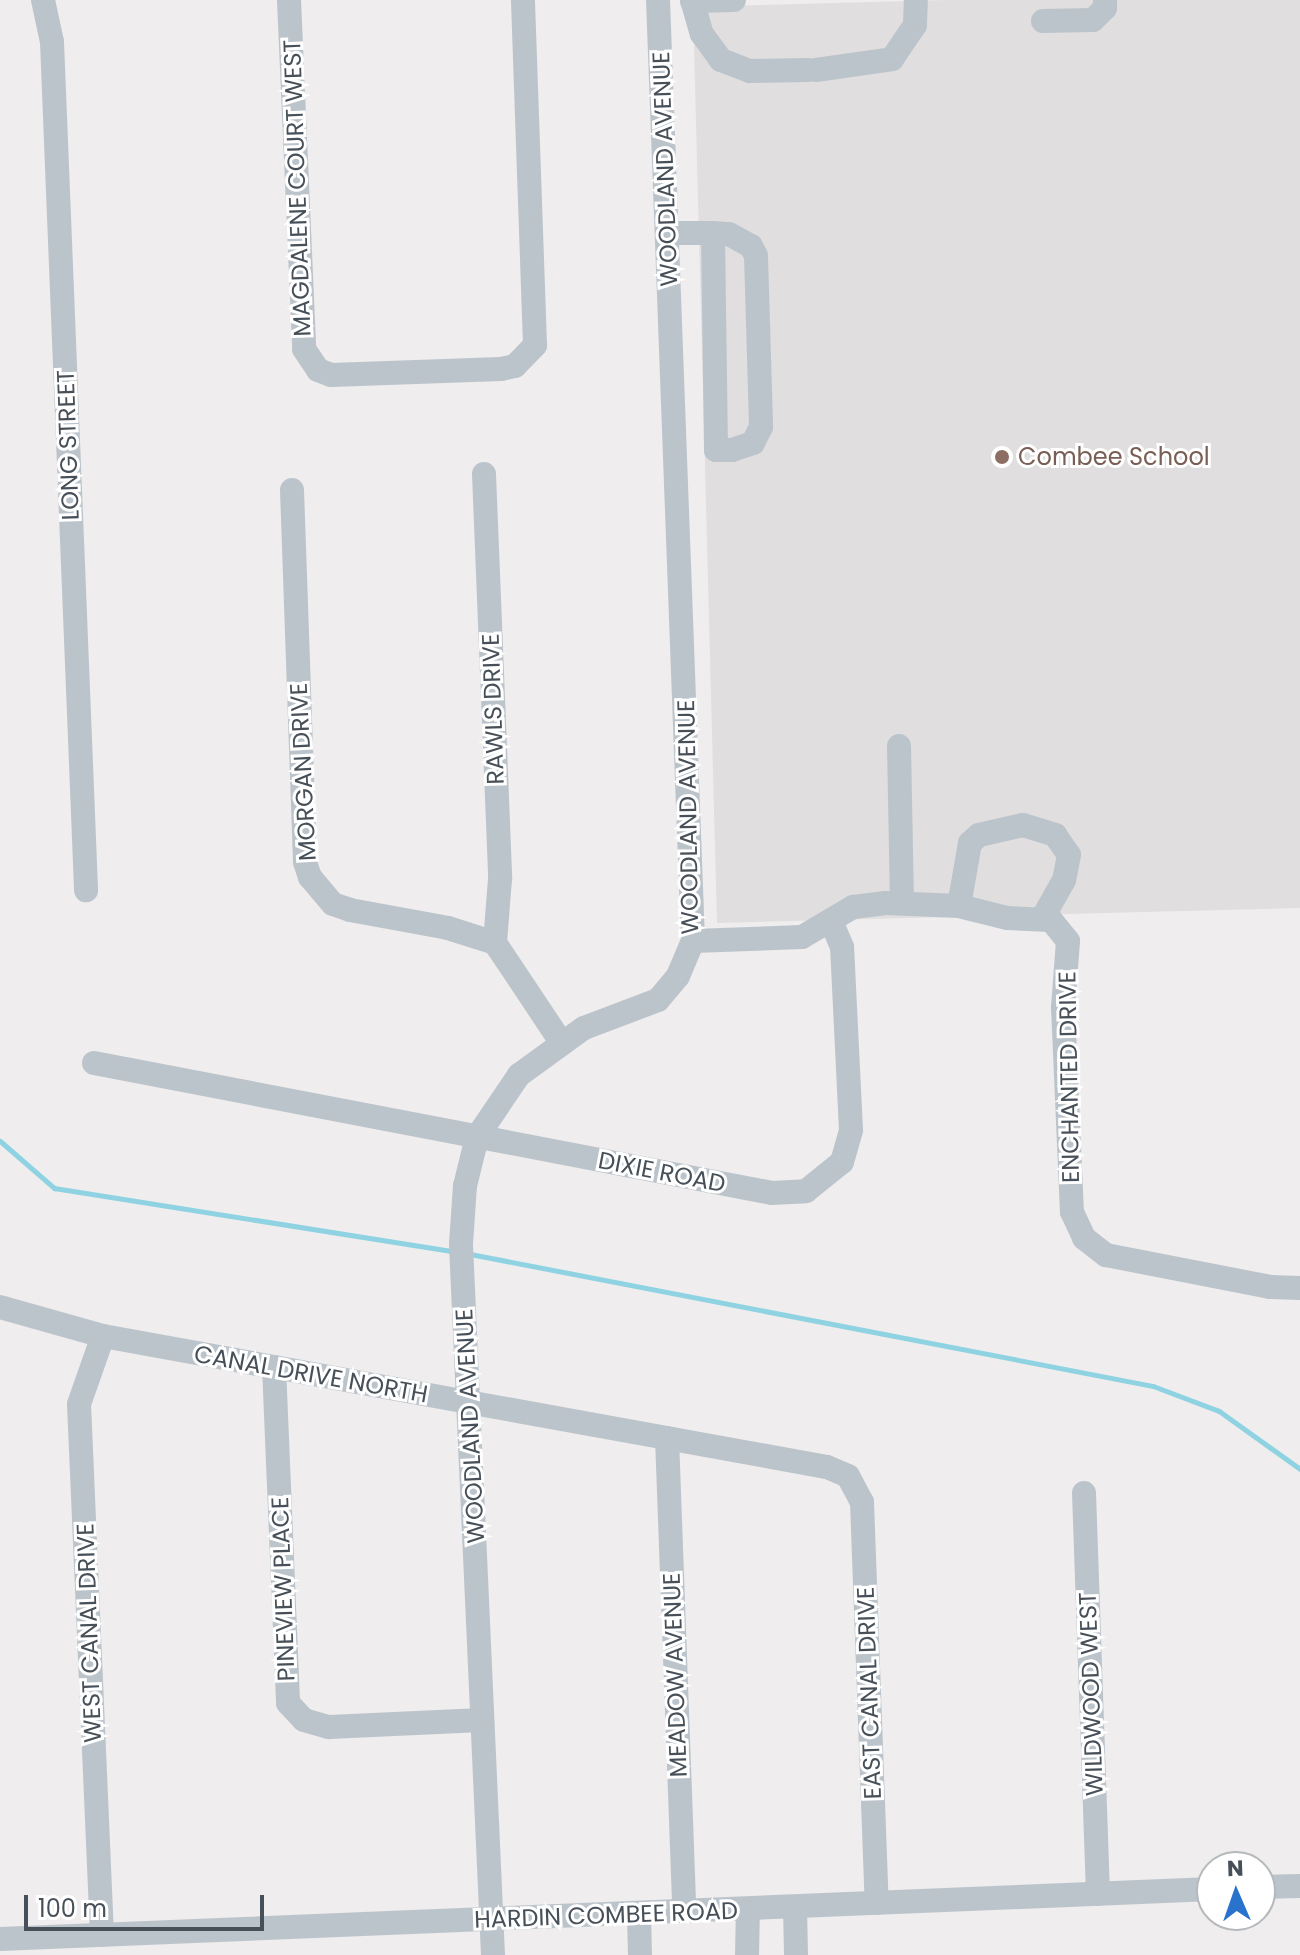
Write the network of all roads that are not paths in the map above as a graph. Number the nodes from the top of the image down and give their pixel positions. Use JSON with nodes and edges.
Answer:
{"nodes":[{"id":1,"x":43,"y":0,"type":"edge"},
{"id":2,"x":289,"y":0,"type":"edge"},
{"id":3,"x":523,"y":0,"type":"edge"},
{"id":4,"x":658,"y":0,"type":"edge"},
{"id":5,"x":692,"y":0,"type":"edge"},
{"id":6,"x":734,"y":0,"type":"edge"},
{"id":7,"x":916,"y":0,"type":"edge"},
{"id":8,"x":1105,"y":0,"type":"edge"},
{"id":9,"x":1043,"y":21,"type":"dead end"},
{"id":10,"x":667,"y":233,"type":"junction"},
{"id":11,"x":713,"y":233,"type":"junction"},
{"id":12,"x":484,"y":474,"type":"dead end"},
{"id":13,"x":292,"y":490,"type":"dead end"},
{"id":14,"x":899,"y":746,"type":"dead end"},
{"id":15,"x":86,"y":890,"type":"dead end"},
{"id":16,"x":902,"y":903,"type":"junction"},
{"id":17,"x":959,"y":906,"type":"junction"},
{"id":18,"x":1042,"y":919,"type":"junction"},
{"id":19,"x":832,"y":924,"type":"junction"},
{"id":20,"x":693,"y":941,"type":"junction"},
{"id":21,"x":495,"y":943,"type":"junction"},
{"id":22,"x":561,"y":1042,"type":"junction"},
{"id":23,"x":94,"y":1063,"type":"dead end"},
{"id":24,"x":477,"y":1137,"type":"junction"},
{"id":25,"x":1300,"y":1288,"type":"edge"},
{"id":26,"x":0,"y":1307,"type":"edge"},
{"id":27,"x":103,"y":1336,"type":"junction"},
{"id":28,"x":274,"y":1367,"type":"junction"},
{"id":29,"x":469,"y":1402,"type":"junction"},
{"id":30,"x":667,"y":1438,"type":"junction"},
{"id":31,"x":855,"y":1485,"type":"joint"},
{"id":32,"x":1084,"y":1493,"type":"dead end"},
{"id":33,"x":482,"y":1720,"type":"junction"},
{"id":34,"x":1300,"y":1886,"type":"edge"},
{"id":35,"x":1276,"y":1887,"type":"edge"},
{"id":36,"x":1196,"y":1890,"type":"edge"},
{"id":37,"x":1098,"y":1894,"type":"junction"},
{"id":38,"x":877,"y":1903,"type":"junction"},
{"id":39,"x":795,"y":1907,"type":"junction"},
{"id":40,"x":748,"y":1909,"type":"junction"},
{"id":41,"x":684,"y":1912,"type":"junction"},
{"id":42,"x":639,"y":1914,"type":"junction"},
{"id":43,"x":490,"y":1919,"type":"junction"},
{"id":44,"x":102,"y":1935,"type":"junction"},
{"id":45,"x":0,"y":1939,"type":"edge"},
{"id":46,"x":42,"y":1946,"type":"edge"},
{"id":47,"x":493,"y":1955,"type":"edge"},
{"id":48,"x":640,"y":1955,"type":"edge"},
{"id":49,"x":747,"y":1955,"type":"edge"},
{"id":50,"x":796,"y":1955,"type":"edge"}],
"edges":[{"from":1,"to":15,"type":"street","name":"LONG STREET"},
{"from":2,"to":3,"type":"street","name":"MAGDALENE COURT WEST"},
{"from":4,"to":10,"type":"street","name":"WOODLAND AVENUE"},
{"from":5,"to":6,"type":"street"},
{"from":5,"to":7,"type":"street"},
{"from":8,"to":9,"type":"street"},
{"from":10,"to":11,"type":"street"},
{"from":10,"to":20,"type":"street","name":"WOODLAND AVENUE"},
{"from":11,"to":11,"type":"street"},
{"from":12,"to":21,"type":"street","name":"RAWLS DRIVE"},
{"from":13,"to":21,"type":"street","name":"MORGAN DRIVE"},
{"from":14,"to":16,"type":"street"},
{"from":16,"to":17,"type":"street"},
{"from":16,"to":19,"type":"street"},
{"from":17,"to":18,"type":"street"},
{"from":17,"to":18,"type":"street"},
{"from":18,"to":25,"type":"street","name":"ENCHANTED DRIVE"},
{"from":19,"to":20,"type":"street"},
{"from":19,"to":24,"type":"street","name":"DIXIE ROAD"},
{"from":20,"to":22,"type":"street","name":"WOODLAND AVENUE"},
{"from":21,"to":22,"type":"street"},
{"from":22,"to":24,"type":"street","name":"WOODLAND AVENUE"},
{"from":23,"to":24,"type":"street","name":"DIXIE ROAD"},
{"from":24,"to":29,"type":"street","name":"WOODLAND AVENUE"},
{"from":26,"to":27,"type":"street","name":"CANAL DRIVE NORTH"},
{"from":27,"to":28,"type":"street","name":"CANAL DRIVE NORTH"},
{"from":27,"to":44,"type":"street","name":"WEST CANAL DRIVE"},
{"from":28,"to":29,"type":"street","name":"CANAL DRIVE NORTH"},
{"from":28,"to":33,"type":"street","name":"PINEVIEW PLACE"},
{"from":29,"to":30,"type":"street","name":"CANAL DRIVE NORTH"},
{"from":29,"to":33,"type":"street","name":"WOODLAND AVENUE"},
{"from":30,"to":31,"type":"street","name":"CANAL DRIVE NORTH"},
{"from":30,"to":41,"type":"street","name":"MEADOW AVENUE"},
{"from":31,"to":38,"type":"street","name":"EAST CANAL DRIVE"},
{"from":32,"to":37,"type":"street","name":"WILDWOOD WEST"},
{"from":33,"to":43,"type":"street","name":"WOODLAND AVENUE"},
{"from":34,"to":35,"type":"street"},
{"from":36,"to":37,"type":"street","name":"HARDIN COMBEE ROAD"},
{"from":37,"to":38,"type":"street","name":"HARDIN COMBEE ROAD"},
{"from":38,"to":39,"type":"street","name":"HARDIN COMBEE ROAD"},
{"from":39,"to":40,"type":"street","name":"HARDIN COMBEE ROAD"},
{"from":39,"to":50,"type":"street"},
{"from":40,"to":41,"type":"street","name":"HARDIN COMBEE ROAD"},
{"from":40,"to":49,"type":"street"},
{"from":41,"to":42,"type":"street","name":"HARDIN COMBEE ROAD"},
{"from":42,"to":43,"type":"street","name":"HARDIN COMBEE ROAD"},
{"from":42,"to":48,"type":"street"},
{"from":43,"to":44,"type":"street","name":"HARDIN COMBEE ROAD"},
{"from":43,"to":47,"type":"street","name":"WOODLAND AVENUE"},
{"from":44,"to":46,"type":"street","name":"HARDIN COMBEE ROAD"},
{"from":45,"to":46,"type":"street","name":"HARDIN COMBEE ROAD"}]}
